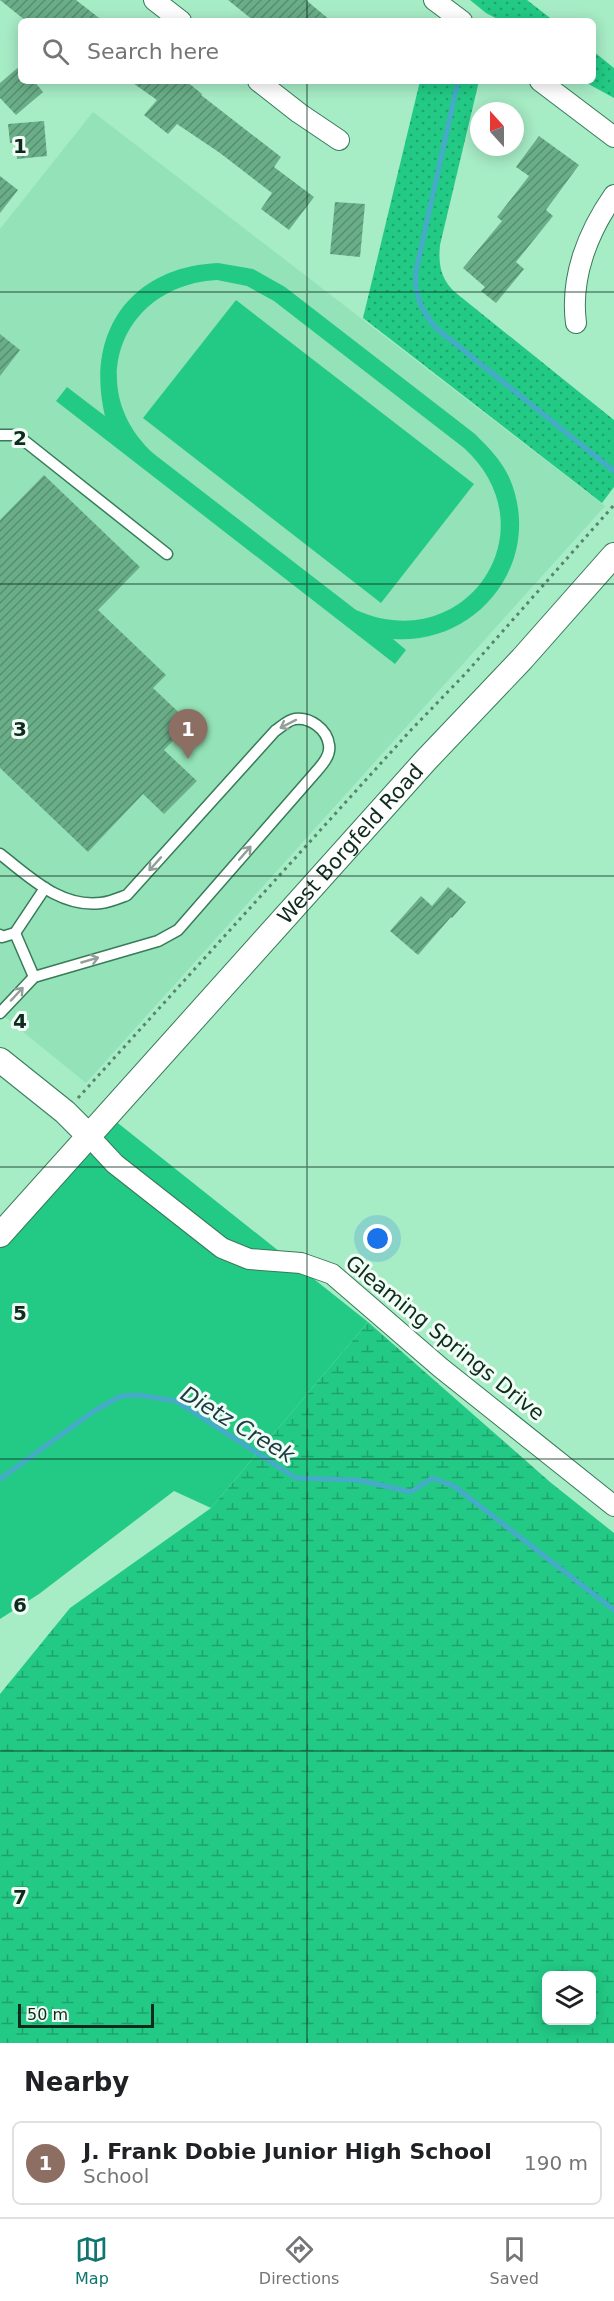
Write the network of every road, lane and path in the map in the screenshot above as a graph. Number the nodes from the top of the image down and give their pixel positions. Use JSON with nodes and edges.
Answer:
{"nodes":[{"id":1,"x":154,"y":0,"type":"edge"},
{"id":2,"x":177,"y":18,"type":"edge"},
{"id":3,"x":262,"y":84,"type":"edge"},
{"id":4,"x":544,"y":84,"type":"edge"},
{"id":5,"x":614,"y":137,"type":"edge"},
{"id":6,"x":339,"y":140,"type":"dead end"},
{"id":7,"x":614,"y":195,"type":"edge"},
{"id":8,"x":576,"y":322,"type":"dead end"},
{"id":9,"x":0,"y":435,"type":"edge"},
{"id":10,"x":614,"y":505,"type":"edge"},
{"id":11,"x":167,"y":555,"type":"dead end"},
{"id":12,"x":614,"y":555,"type":"edge"},
{"id":13,"x":0,"y":854,"type":"edge"},
{"id":14,"x":45,"y":888,"type":"junction"},
{"id":15,"x":15,"y":933,"type":"junction"},
{"id":16,"x":0,"y":936,"type":"edge"},
{"id":17,"x":34,"y":976,"type":"junction"},
{"id":18,"x":0,"y":1013,"type":"edge"},
{"id":19,"x":0,"y":1060,"type":"edge"},
{"id":20,"x":65,"y":1112,"type":"junction"},
{"id":21,"x":88,"y":1135,"type":"junction"},
{"id":22,"x":0,"y":1235,"type":"edge"},
{"id":23,"x":614,"y":1506,"type":"edge"}],
"edges":[{"from":1,"to":2,"type":"street"},
{"from":3,"to":6,"type":"street"},
{"from":4,"to":5,"type":"street"},
{"from":7,"to":8,"type":"street"},
{"from":9,"to":11,"type":"lane"},
{"from":10,"to":20,"type":"path"},
{"from":12,"to":21,"type":"street","name":"West Borgfeld Road"},
{"from":13,"to":14,"type":"lane"},
{"from":14,"to":15,"type":"lane"},
{"from":17,"to":14,"type":"lane","one_way":true},
{"from":15,"to":16,"type":"lane"},
{"from":15,"to":17,"type":"lane"},
{"from":18,"to":17,"type":"lane","one_way":true},
{"from":19,"to":20,"type":"street"},
{"from":20,"to":21,"type":"street"},
{"from":21,"to":22,"type":"street","name":"West Borgfeld Road"},
{"from":21,"to":23,"type":"street","name":"Gleaming Springs Drive"}]}
